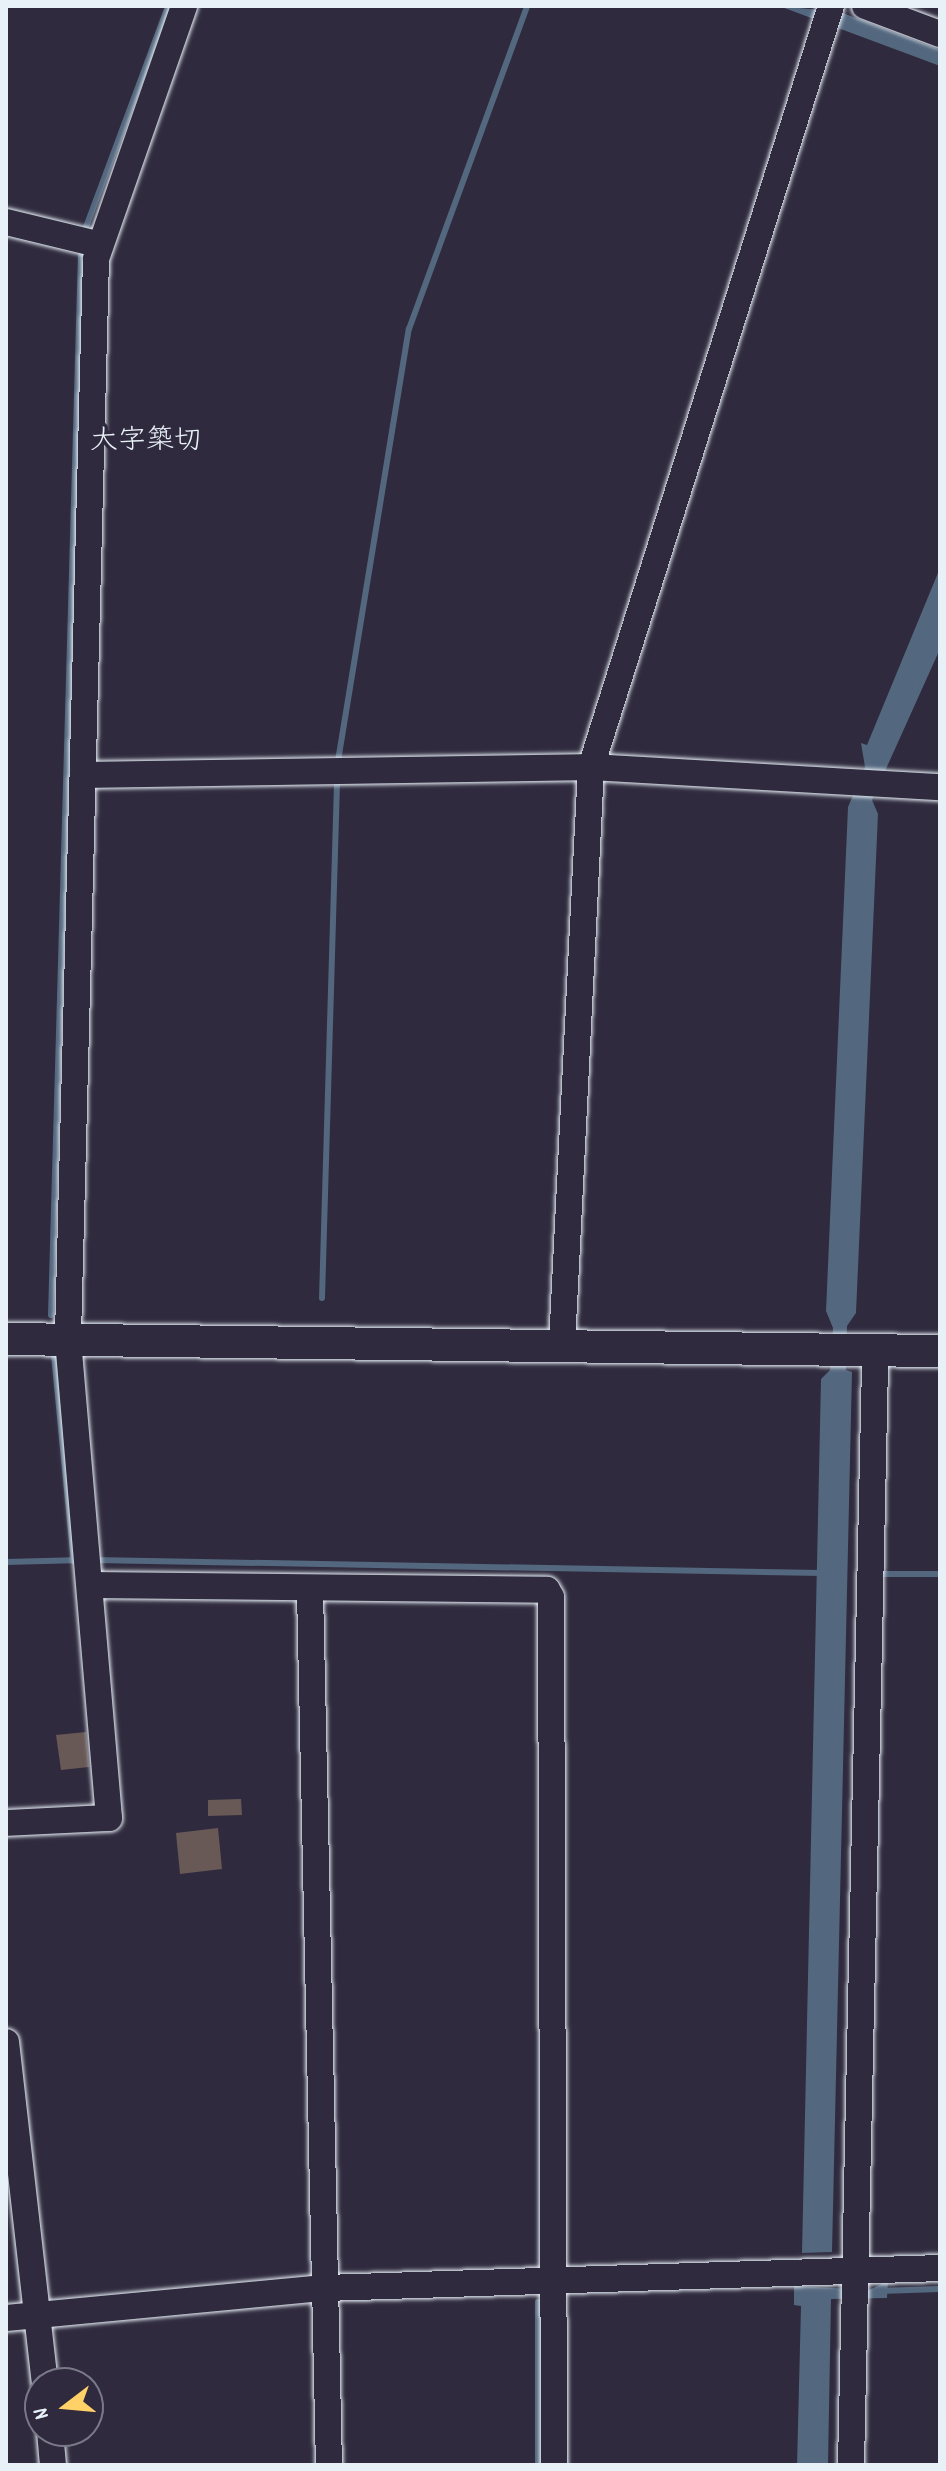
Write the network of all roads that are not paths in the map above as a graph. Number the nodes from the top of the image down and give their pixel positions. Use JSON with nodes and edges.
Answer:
{"nodes":[{"id":1,"x":184,"y":6,"type":"edge"},
{"id":2,"x":865,"y":6,"type":"edge"},
{"id":3,"x":829,"y":13,"type":"edge"},
{"id":4,"x":940,"y":34,"type":"edge"},
{"id":5,"x":6,"y":222,"type":"edge"},
{"id":6,"x":97,"y":244,"type":"junction"},
{"id":7,"x":591,"y":767,"type":"junction"},
{"id":8,"x":83,"y":775,"type":"junction"},
{"id":9,"x":940,"y":787,"type":"edge"},
{"id":10,"x":68,"y":1335,"type":"junction"},
{"id":11,"x":6,"y":1339,"type":"edge"},
{"id":12,"x":562,"y":1344,"type":"junction"},
{"id":13,"x":940,"y":1351,"type":"edge"},
{"id":14,"x":867,"y":1358,"type":"junction"},
{"id":15,"x":90,"y":1568,"type":"junction"},
{"id":16,"x":310,"y":1590,"type":"junction"},
{"id":17,"x":6,"y":1823,"type":"edge"},
{"id":18,"x":6,"y":2042,"type":"edge"},
{"id":19,"x":940,"y":2268,"type":"edge"},
{"id":20,"x":554,"y":2280,"type":"junction"},
{"id":21,"x":855,"y":2285,"type":"junction"},
{"id":22,"x":325,"y":2288,"type":"junction"},
{"id":23,"x":37,"y":2315,"type":"junction"},
{"id":24,"x":6,"y":2318,"type":"edge"},
{"id":25,"x":43,"y":2367,"type":"edge"},
{"id":26,"x":329,"y":2465,"type":"edge"},
{"id":27,"x":554,"y":2465,"type":"edge"},
{"id":28,"x":851,"y":2465,"type":"edge"}],
"edges":[{"from":1,"to":6,"type":"street"},
{"from":2,"to":4,"type":"street"},
{"from":3,"to":7,"type":"street"},
{"from":5,"to":6,"type":"street"},
{"from":6,"to":8,"type":"street"},
{"from":7,"to":8,"type":"street"},
{"from":7,"to":9,"type":"street"},
{"from":7,"to":12,"type":"street"},
{"from":8,"to":10,"type":"street"},
{"from":10,"to":11,"type":"street"},
{"from":10,"to":12,"type":"street"},
{"from":10,"to":15,"type":"street"},
{"from":12,"to":14,"type":"street"},
{"from":13,"to":14,"type":"street"},
{"from":14,"to":21,"type":"street"},
{"from":15,"to":16,"type":"street"},
{"from":15,"to":17,"type":"street"},
{"from":16,"to":20,"type":"street"},
{"from":16,"to":22,"type":"street"},
{"from":18,"to":23,"type":"street"},
{"from":19,"to":21,"type":"street"},
{"from":20,"to":21,"type":"street"},
{"from":20,"to":22,"type":"street"},
{"from":20,"to":27,"type":"street"},
{"from":21,"to":28,"type":"street"},
{"from":22,"to":23,"type":"street"},
{"from":22,"to":26,"type":"street"},
{"from":23,"to":24,"type":"street"},
{"from":23,"to":25,"type":"street"}]}
